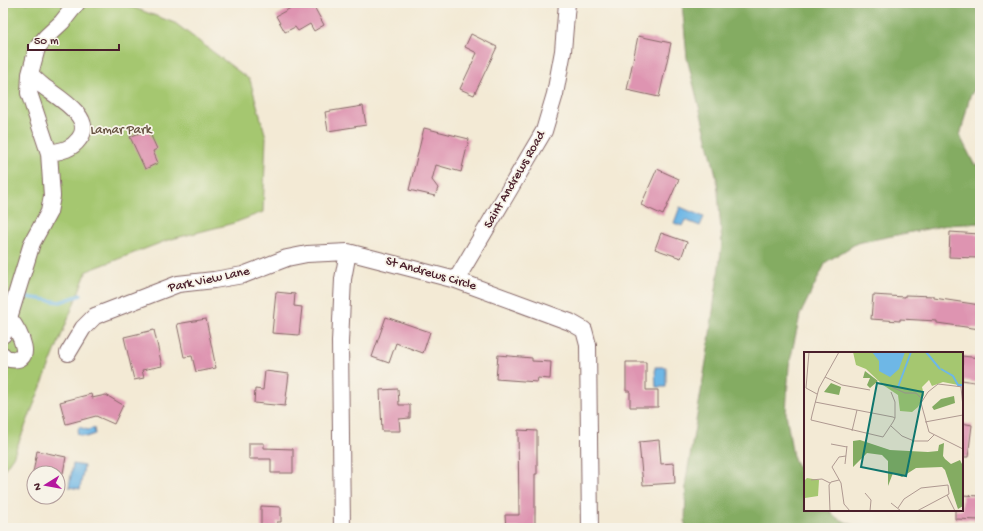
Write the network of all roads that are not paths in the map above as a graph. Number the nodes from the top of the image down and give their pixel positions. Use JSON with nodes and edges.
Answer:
{"nodes":[{"id":1,"x":77,"y":3,"type":"edge"},
{"id":2,"x":567,"y":3,"type":"edge"},
{"id":3,"x":30,"y":74,"type":"junction"},
{"id":4,"x":49,"y":153,"type":"junction"},
{"id":5,"x":348,"y":252,"type":"junction"},
{"id":6,"x":456,"y":280,"type":"junction"},
{"id":7,"x":9,"y":318,"type":"junction"},
{"id":8,"x":3,"y":335,"type":"edge"},
{"id":9,"x":68,"y":353,"type":"dead end"},
{"id":10,"x":3,"y":355,"type":"edge"},
{"id":11,"x":342,"y":528,"type":"edge"},
{"id":12,"x":590,"y":528,"type":"edge"}],
"edges":[{"from":1,"to":3,"type":"street"},
{"from":2,"to":6,"type":"street","name":"Saint Andrews Road"},
{"from":3,"to":4,"type":"street"},
{"from":3,"to":4,"type":"street"},
{"from":4,"to":7,"type":"street"},
{"from":5,"to":6,"type":"street","name":"St Andrews Circle"},
{"from":5,"to":9,"type":"street","name":"Park View Lane"},
{"from":5,"to":11,"type":"street"},
{"from":6,"to":12,"type":"street","name":"St Andrews Circle"},
{"from":7,"to":8,"type":"street"},
{"from":7,"to":10,"type":"street"}]}
